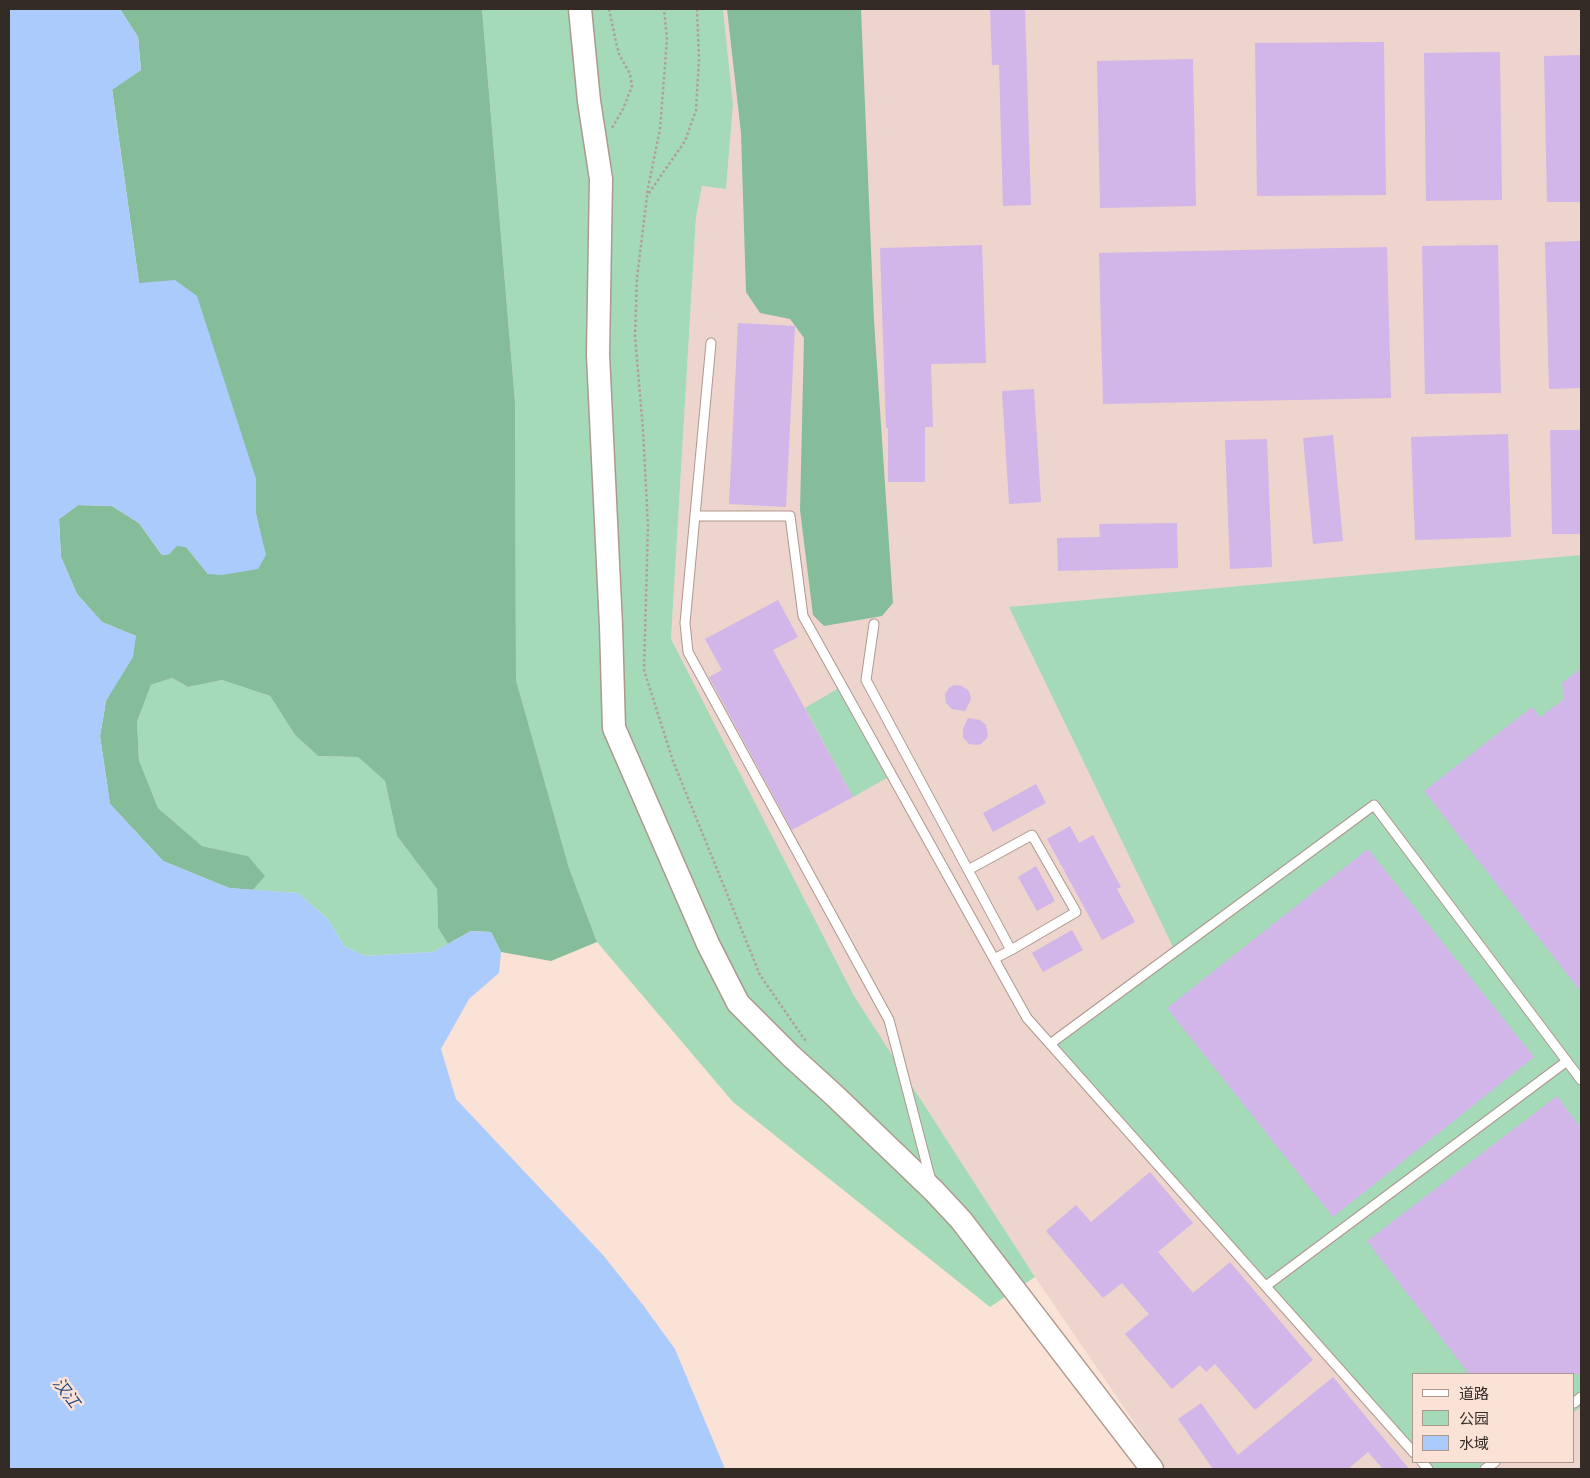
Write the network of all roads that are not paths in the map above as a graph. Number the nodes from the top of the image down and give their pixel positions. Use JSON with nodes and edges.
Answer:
{"nodes":[{"id":1,"x":580,"y":9,"type":"edge"},
{"id":2,"x":711,"y":343,"type":"dead end"},
{"id":3,"x":695,"y":516,"type":"junction"},
{"id":4,"x":874,"y":624,"type":"dead end"},
{"id":5,"x":968,"y":870,"type":"junction"},
{"id":6,"x":1010,"y":950,"type":"junction"},
{"id":7,"x":994,"y":959,"type":"junction"},
{"id":8,"x":1050,"y":1044,"type":"junction"},
{"id":9,"x":1567,"y":1061,"type":"junction"},
{"id":10,"x":1581,"y":1080,"type":"edge"},
{"id":11,"x":934,"y":1191,"type":"junction"},
{"id":12,"x":1266,"y":1286,"type":"junction"},
{"id":13,"x":1412,"y":1451,"type":"edge"},
{"id":14,"x":1152,"y":1469,"type":"edge"}],
"edges":[{"from":1,"to":11,"type":"street"},
{"from":2,"to":3,"type":"lane"},
{"from":3,"to":7,"type":"lane"},
{"from":3,"to":11,"type":"lane"},
{"from":4,"to":5,"type":"lane"},
{"from":5,"to":6,"type":"lane"},
{"from":5,"to":6,"type":"lane"},
{"from":6,"to":7,"type":"lane"},
{"from":7,"to":8,"type":"lane"},
{"from":8,"to":9,"type":"lane"},
{"from":8,"to":12,"type":"lane"},
{"from":9,"to":10,"type":"lane"},
{"from":9,"to":12,"type":"lane"},
{"from":11,"to":14,"type":"street"},
{"from":12,"to":13,"type":"lane"}]}
